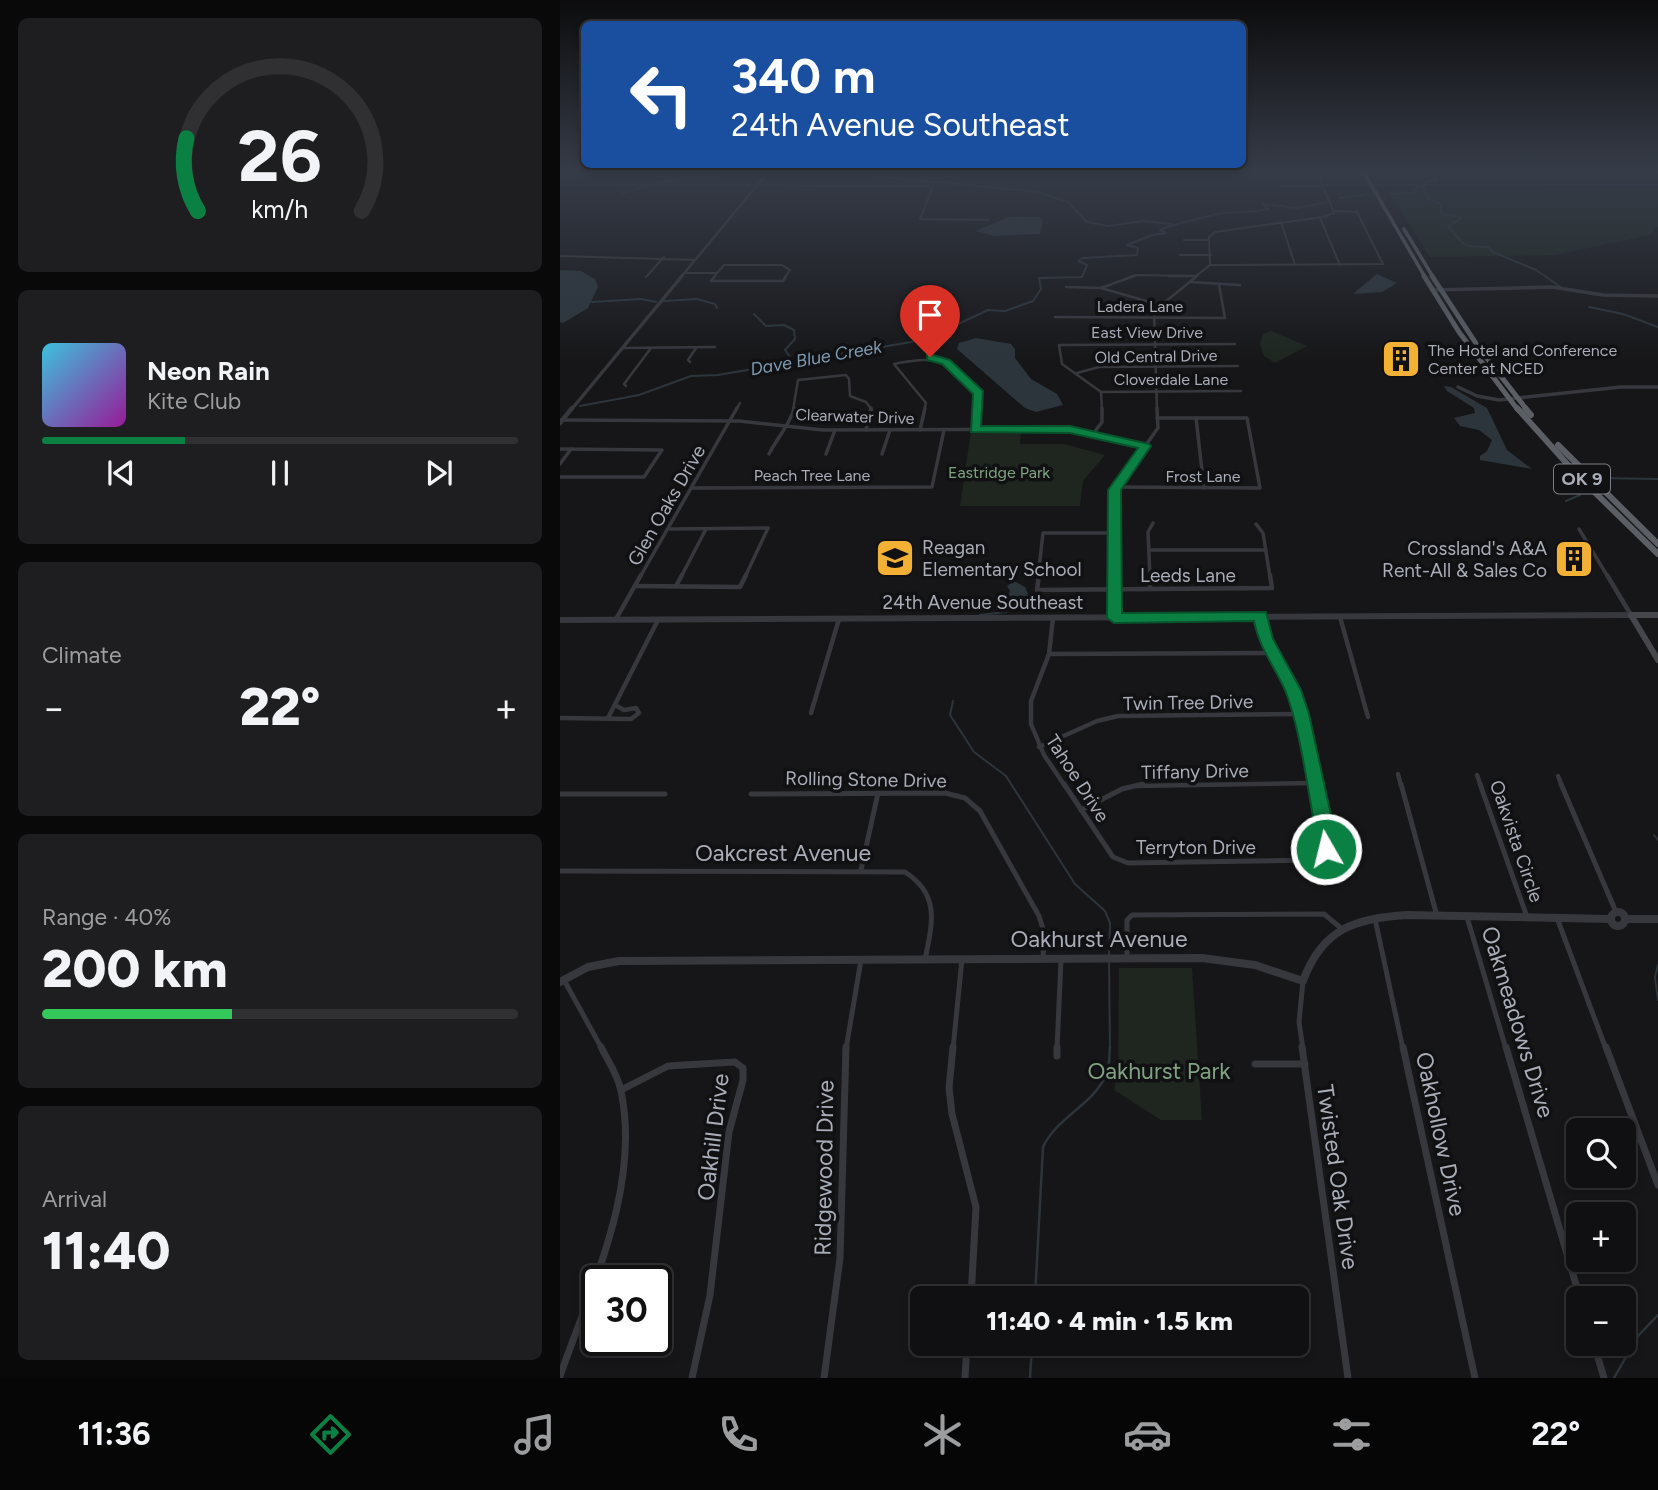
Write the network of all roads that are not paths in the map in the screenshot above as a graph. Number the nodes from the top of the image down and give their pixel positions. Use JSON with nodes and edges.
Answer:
{"nodes":[{"id":1,"x":716,"y":235,"type":"edge"},
{"id":2,"x":1213,"y":235,"type":"edge"},
{"id":3,"x":1285,"y":235,"type":"edge"},
{"id":4,"x":1327,"y":235,"type":"edge"},
{"id":5,"x":1369,"y":235,"type":"edge"},
{"id":6,"x":1404,"y":235,"type":"edge"},
{"id":7,"x":1184,"y":240,"type":"dead end"},
{"id":8,"x":1209,"y":240,"type":"junction"},
{"id":9,"x":1180,"y":255,"type":"dead end"},
{"id":10,"x":1211,"y":255,"type":"junction"},
{"id":11,"x":560,"y":256,"type":"edge"},
{"id":12,"x":663,"y":258,"type":"junction"},
{"id":13,"x":695,"y":260,"type":"junction"},
{"id":14,"x":1210,"y":265,"type":"junction"},
{"id":15,"x":1295,"y":265,"type":"junction"},
{"id":16,"x":1340,"y":265,"type":"junction"},
{"id":17,"x":684,"y":273,"type":"junction"},
{"id":18,"x":717,"y":273,"type":"junction"},
{"id":19,"x":1196,"y":276,"type":"junction"},
{"id":20,"x":646,"y":277,"type":"dead end"},
{"id":21,"x":1188,"y":282,"type":"junction"},
{"id":22,"x":1219,"y":285,"type":"junction"},
{"id":23,"x":1240,"y":285,"type":"dead end"},
{"id":24,"x":1066,"y":287,"type":"dead end"},
{"id":25,"x":1101,"y":288,"type":"junction"},
{"id":26,"x":1437,"y":290,"type":"junction"},
{"id":27,"x":1658,"y":296,"type":"edge"},
{"id":28,"x":1170,"y":297,"type":"junction"},
{"id":29,"x":1177,"y":298,"type":"dead end"},
{"id":30,"x":1160,"y":305,"type":"junction"},
{"id":31,"x":1055,"y":317,"type":"dead end"},
{"id":32,"x":1152,"y":318,"type":"junction"},
{"id":33,"x":1235,"y":344,"type":"dead end"},
{"id":34,"x":1154,"y":345,"type":"junction"},
{"id":35,"x":697,"y":347,"type":"junction"},
{"id":36,"x":715,"y":347,"type":"dead end"},
{"id":37,"x":622,"y":348,"type":"junction"},
{"id":38,"x":651,"y":348,"type":"junction"},
{"id":39,"x":690,"y":362,"type":"dead end"},
{"id":40,"x":1156,"y":366,"type":"junction"},
{"id":41,"x":1238,"y":366,"type":"dead end"},
{"id":42,"x":1076,"y":373,"type":"junction"},
{"id":43,"x":626,"y":386,"type":"dead end"},
{"id":44,"x":1458,"y":387,"type":"dead end"},
{"id":45,"x":1658,"y":388,"type":"edge"},
{"id":46,"x":1155,"y":391,"type":"junction"},
{"id":47,"x":1241,"y":391,"type":"dead end"},
{"id":48,"x":1101,"y":393,"type":"junction"},
{"id":49,"x":1516,"y":399,"type":"junction"},
{"id":50,"x":740,"y":403,"type":"dead end"},
{"id":51,"x":1157,"y":418,"type":"junction"},
{"id":52,"x":1196,"y":418,"type":"junction"},
{"id":53,"x":561,"y":421,"type":"edge"},
{"id":54,"x":730,"y":421,"type":"junction"},
{"id":55,"x":786,"y":426,"type":"junction"},
{"id":56,"x":975,"y":429,"type":"junction"},
{"id":57,"x":835,"y":430,"type":"junction"},
{"id":58,"x":866,"y":430,"type":"junction"},
{"id":59,"x":890,"y":430,"type":"junction"},
{"id":60,"x":920,"y":430,"type":"junction"},
{"id":61,"x":944,"y":430,"type":"junction"},
{"id":62,"x":1093,"y":434,"type":"junction"},
{"id":63,"x":1145,"y":446,"type":"junction"},
{"id":64,"x":560,"y":449,"type":"edge"},
{"id":65,"x":571,"y":449,"type":"junction"},
{"id":66,"x":769,"y":454,"type":"dead end"},
{"id":67,"x":826,"y":454,"type":"dead end"},
{"id":68,"x":882,"y":454,"type":"dead end"},
{"id":69,"x":560,"y":464,"type":"edge"},
{"id":70,"x":560,"y":477,"type":"edge"},
{"id":71,"x":1115,"y":487,"type":"junction"},
{"id":72,"x":693,"y":488,"type":"junction"},
{"id":73,"x":1203,"y":488,"type":"junction"},
{"id":74,"x":1153,"y":523,"type":"dead end"},
{"id":75,"x":1256,"y":524,"type":"dead end"},
{"id":76,"x":669,"y":529,"type":"junction"},
{"id":77,"x":706,"y":529,"type":"junction"},
{"id":78,"x":1579,"y":529,"type":"dead end"},
{"id":79,"x":1114,"y":533,"type":"junction"},
{"id":80,"x":1658,"y":544,"type":"edge"},
{"id":81,"x":1149,"y":550,"type":"junction"},
{"id":82,"x":1266,"y":550,"type":"junction"},
{"id":83,"x":1658,"y":554,"type":"edge"},
{"id":84,"x":635,"y":586,"type":"junction"},
{"id":85,"x":676,"y":586,"type":"junction"},
{"id":86,"x":1150,"y":589,"type":"junction"},
{"id":87,"x":1113,"y":590,"type":"junction"},
{"id":88,"x":1631,"y":615,"type":"junction"},
{"id":89,"x":1658,"y":615,"type":"edge"},
{"id":90,"x":1260,"y":616,"type":"junction"},
{"id":91,"x":1339,"y":616,"type":"junction"},
{"id":92,"x":1053,"y":618,"type":"junction"},
{"id":93,"x":1114,"y":618,"type":"junction"},
{"id":94,"x":839,"y":619,"type":"junction"},
{"id":95,"x":560,"y":620,"type":"edge"},
{"id":96,"x":615,"y":620,"type":"junction"},
{"id":97,"x":659,"y":620,"type":"junction"},
{"id":98,"x":1272,"y":653,"type":"junction"},
{"id":99,"x":1049,"y":654,"type":"junction"},
{"id":100,"x":1658,"y":660,"type":"edge"},
{"id":101,"x":615,"y":705,"type":"junction"},
{"id":102,"x":811,"y":713,"type":"dead end"},
{"id":103,"x":1300,"y":714,"type":"junction"},
{"id":104,"x":1368,"y":717,"type":"dead end"},
{"id":105,"x":560,"y":718,"type":"edge"},
{"id":106,"x":608,"y":718,"type":"junction"},
{"id":107,"x":1039,"y":747,"type":"junction"},
{"id":108,"x":1398,"y":774,"type":"dead end"},
{"id":109,"x":1477,"y":775,"type":"dead end"},
{"id":110,"x":1558,"y":776,"type":"dead end"},
{"id":111,"x":1315,"y":783,"type":"junction"},
{"id":112,"x":665,"y":793,"type":"dead end"},
{"id":113,"x":878,"y":793,"type":"junction"},
{"id":114,"x":560,"y":794,"type":"edge"},
{"id":115,"x":751,"y":794,"type":"dead end"},
{"id":116,"x":1081,"y":810,"type":"junction"},
{"id":117,"x":1124,"y":863,"type":"joint"},
{"id":118,"x":861,"y":870,"type":"junction"},
{"id":119,"x":560,"y":871,"type":"edge"},
{"id":120,"x":1614,"y":915,"type":"junction"},
{"id":121,"x":1437,"y":917,"type":"junction"},
{"id":122,"x":1467,"y":917,"type":"junction"},
{"id":123,"x":1557,"y":917,"type":"junction"},
{"id":124,"x":1375,"y":918,"type":"junction"},
{"id":125,"x":1527,"y":918,"type":"junction"},
{"id":126,"x":1658,"y":919,"type":"edge"},
{"id":127,"x":1342,"y":929,"type":"junction"},
{"id":128,"x":962,"y":959,"type":"junction"},
{"id":129,"x":1043,"y":959,"type":"junction"},
{"id":130,"x":1061,"y":959,"type":"junction"},
{"id":131,"x":1127,"y":959,"type":"junction"},
{"id":132,"x":861,"y":960,"type":"junction"},
{"id":133,"x":925,"y":960,"type":"junction"},
{"id":134,"x":562,"y":981,"type":"edge"},
{"id":135,"x":1303,"y":981,"type":"junction"},
{"id":136,"x":1057,"y":1056,"type":"dead end"},
{"id":137,"x":1255,"y":1064,"type":"dead end"},
{"id":138,"x":1304,"y":1064,"type":"junction"},
{"id":139,"x":621,"y":1090,"type":"junction"},
{"id":140,"x":1658,"y":1185,"type":"edge"},
{"id":141,"x":972,"y":1286,"type":"edge"},
{"id":142,"x":1576,"y":1286,"type":"edge"},
{"id":143,"x":966,"y":1356,"type":"edge"},
{"id":144,"x":1598,"y":1356,"type":"edge"},
{"id":145,"x":560,"y":1377,"type":"edge"},
{"id":146,"x":692,"y":1378,"type":"edge"},
{"id":147,"x":824,"y":1378,"type":"edge"},
{"id":148,"x":965,"y":1378,"type":"edge"},
{"id":149,"x":1348,"y":1378,"type":"edge"},
{"id":150,"x":1475,"y":1378,"type":"edge"},
{"id":151,"x":1604,"y":1378,"type":"edge"}],
"edges":[{"from":1,"to":13,"type":"street"},
{"from":2,"to":8,"type":"street"},
{"from":3,"to":15,"type":"street"},
{"from":4,"to":16,"type":"street"},
{"from":5,"to":16,"type":"street"},
{"from":6,"to":26,"type":"highway","number":"OK 9"},
{"from":7,"to":8,"type":"street"},
{"from":8,"to":10,"type":"street"},
{"from":9,"to":10,"type":"street"},
{"from":10,"to":14,"type":"street"},
{"from":11,"to":12,"type":"street"},
{"from":12,"to":13,"type":"street"},
{"from":12,"to":20,"type":"street"},
{"from":13,"to":17,"type":"street"},
{"from":14,"to":15,"type":"street"},
{"from":14,"to":19,"type":"street"},
{"from":15,"to":16,"type":"street"},
{"from":17,"to":18,"type":"street"},
{"from":17,"to":37,"type":"street"},
{"from":18,"to":18,"type":"street"},
{"from":19,"to":21,"type":"street"},
{"from":19,"to":25,"type":"street"},
{"from":21,"to":22,"type":"street"},
{"from":21,"to":28,"type":"street"},
{"from":22,"to":23,"type":"street"},
{"from":22,"to":32,"type":"street","name":"Ladera Lane"},
{"from":24,"to":25,"type":"street"},
{"from":25,"to":30,"type":"street"},
{"from":26,"to":27,"type":"street"},
{"from":26,"to":49,"type":"highway","number":"OK 9"},
{"from":28,"to":29,"type":"street"},
{"from":28,"to":30,"type":"street"},
{"from":30,"to":32,"type":"street"},
{"from":31,"to":32,"type":"street","name":"Ladera Lane"},
{"from":32,"to":34,"type":"street"},
{"from":33,"to":34,"type":"street","name":"East View Drive"},
{"from":34,"to":40,"type":"street"},
{"from":34,"to":42,"type":"street","name":"East View Drive"},
{"from":35,"to":36,"type":"street"},
{"from":35,"to":38,"type":"street"},
{"from":35,"to":39,"type":"street"},
{"from":37,"to":38,"type":"street"},
{"from":37,"to":53,"type":"street"},
{"from":38,"to":43,"type":"street"},
{"from":40,"to":41,"type":"street","name":"Old Central Drive"},
{"from":40,"to":42,"type":"street","name":"Old Central Drive"},
{"from":40,"to":46,"type":"street"},
{"from":42,"to":48,"type":"street"},
{"from":44,"to":49,"type":"street"},
{"from":45,"to":49,"type":"street"},
{"from":46,"to":47,"type":"street","name":"Cloverdale Lane"},
{"from":46,"to":48,"type":"street","name":"Cloverdale Lane"},
{"from":46,"to":51,"type":"street"},
{"from":48,"to":62,"type":"street"},
{"from":49,"to":80,"type":"highway","number":"OK 9"},
{"from":49,"to":83,"type":"highway","number":"OK 9"},
{"from":50,"to":54,"type":"street","name":"Glen Oaks Drive"},
{"from":51,"to":52,"type":"street"},
{"from":51,"to":63,"type":"street"},
{"from":52,"to":73,"type":"street"},
{"from":52,"to":73,"type":"street","name":"Frost Lane"},
{"from":53,"to":54,"type":"street","name":"Clearwater Drive"},
{"from":54,"to":55,"type":"street","name":"Clearwater Drive"},
{"from":54,"to":72,"type":"street","name":"Glen Oaks Drive"},
{"from":55,"to":57,"type":"street","name":"Clearwater Drive"},
{"from":55,"to":58,"type":"street"},
{"from":55,"to":66,"type":"street"},
{"from":56,"to":60,"type":"street"},
{"from":56,"to":61,"type":"street","name":"Clearwater Drive"},
{"from":56,"to":62,"type":"street","name":"Clearwater Drive"},
{"from":57,"to":58,"type":"street","name":"Clearwater Drive"},
{"from":57,"to":67,"type":"street"},
{"from":58,"to":59,"type":"street","name":"Clearwater Drive"},
{"from":59,"to":60,"type":"street","name":"Clearwater Drive"},
{"from":59,"to":68,"type":"street"},
{"from":60,"to":61,"type":"street","name":"Clearwater Drive"},
{"from":61,"to":72,"type":"street","name":"Peach Tree Lane"},
{"from":62,"to":63,"type":"street","name":"Clearwater Drive"},
{"from":63,"to":71,"type":"street"},
{"from":64,"to":65,"type":"street"},
{"from":65,"to":69,"type":"street"},
{"from":65,"to":70,"type":"street"},
{"from":71,"to":73,"type":"street","name":"Frost Lane"},
{"from":71,"to":79,"type":"street"},
{"from":72,"to":76,"type":"street","name":"Glen Oaks Drive"},
{"from":74,"to":81,"type":"street"},
{"from":75,"to":82,"type":"street","name":"Leeds Lane"},
{"from":76,"to":77,"type":"street"},
{"from":76,"to":84,"type":"street","name":"Glen Oaks Drive"},
{"from":77,"to":85,"type":"street"},
{"from":77,"to":85,"type":"street"},
{"from":78,"to":88,"type":"street"},
{"from":79,"to":87,"type":"street"},
{"from":79,"to":87,"type":"street","name":"Leeds Lane"},
{"from":81,"to":82,"type":"street"},
{"from":81,"to":86,"type":"street"},
{"from":82,"to":86,"type":"street","name":"Leeds Lane"},
{"from":84,"to":85,"type":"street"},
{"from":84,"to":96,"type":"street","name":"Glen Oaks Drive"},
{"from":86,"to":87,"type":"street","name":"Leeds Lane"},
{"from":87,"to":93,"type":"street"},
{"from":88,"to":89,"type":"main road","name":"24th Avenue Southeast"},
{"from":88,"to":91,"type":"street","name":"24th Avenue Southeast"},
{"from":88,"to":100,"type":"main road"},
{"from":90,"to":91,"type":"street","name":"24th Avenue Southeast"},
{"from":90,"to":93,"type":"street","name":"24th Avenue Southeast"},
{"from":90,"to":98,"type":"street"},
{"from":91,"to":104,"type":"street"},
{"from":92,"to":93,"type":"street","name":"24th Avenue Southeast"},
{"from":92,"to":94,"type":"street","name":"24th Avenue Southeast"},
{"from":92,"to":99,"type":"street","name":"Tahoe Drive"},
{"from":94,"to":97,"type":"street","name":"24th Avenue Southeast"},
{"from":94,"to":102,"type":"street"},
{"from":95,"to":96,"type":"street","name":"24th Avenue Southeast"},
{"from":96,"to":97,"type":"street","name":"24th Avenue Southeast"},
{"from":97,"to":101,"type":"street"},
{"from":98,"to":99,"type":"street"},
{"from":98,"to":103,"type":"street"},
{"from":99,"to":107,"type":"street","name":"Tahoe Drive"},
{"from":101,"to":106,"type":"street"},
{"from":101,"to":106,"type":"street"},
{"from":103,"to":107,"type":"street","name":"Twin Tree Drive"},
{"from":103,"to":111,"type":"street"},
{"from":105,"to":106,"type":"street"},
{"from":107,"to":116,"type":"street","name":"Tahoe Drive"},
{"from":108,"to":121,"type":"street"},
{"from":109,"to":125,"type":"street","name":"Oakvista Circle"},
{"from":110,"to":120,"type":"street"},
{"from":111,"to":116,"type":"street","name":"Tiffany Drive"},
{"from":111,"to":117,"type":"street","name":"Terryton Drive"},
{"from":112,"to":114,"type":"street"},
{"from":113,"to":115,"type":"street","name":"Rolling Stone Drive"},
{"from":113,"to":118,"type":"street"},
{"from":113,"to":129,"type":"street","name":"Rolling Stone Drive"},
{"from":116,"to":117,"type":"street","name":"Tahoe Drive"},
{"from":118,"to":119,"type":"street","name":"Oakcrest Avenue"},
{"from":118,"to":133,"type":"street","name":"Oakcrest Avenue"},
{"from":120,"to":123,"type":"street"},
{"from":120,"to":126,"type":"street"},
{"from":121,"to":122,"type":"street"},
{"from":121,"to":124,"type":"street"},
{"from":122,"to":125,"type":"street"},
{"from":122,"to":142,"type":"street","name":"Oakmeadows Drive"},
{"from":123,"to":125,"type":"street"},
{"from":123,"to":140,"type":"street"},
{"from":124,"to":127,"type":"street"},
{"from":124,"to":150,"type":"street","name":"Oakhollow Drive"},
{"from":127,"to":131,"type":"street"},
{"from":127,"to":135,"type":"street"},
{"from":128,"to":129,"type":"street","name":"Oakhurst Avenue"},
{"from":128,"to":133,"type":"street","name":"Oakhurst Avenue"},
{"from":128,"to":141,"type":"street"},
{"from":129,"to":130,"type":"street","name":"Oakhurst Avenue"},
{"from":130,"to":131,"type":"street","name":"Oakhurst Avenue"},
{"from":130,"to":136,"type":"street"},
{"from":131,"to":135,"type":"street","name":"Oakhurst Avenue"},
{"from":132,"to":133,"type":"street","name":"Oakhurst Avenue"},
{"from":132,"to":134,"type":"street","name":"Oakhurst Avenue"},
{"from":132,"to":147,"type":"street","name":"Ridgewood Drive"},
{"from":134,"to":139,"type":"street"},
{"from":135,"to":138,"type":"street","name":"Twisted Oak Drive"},
{"from":137,"to":138,"type":"street"},
{"from":138,"to":149,"type":"street","name":"Twisted Oak Drive"},
{"from":139,"to":145,"type":"street"},
{"from":139,"to":146,"type":"street","name":"Oakhill Drive"},
{"from":143,"to":148,"type":"street"},
{"from":144,"to":151,"type":"street"}]}
